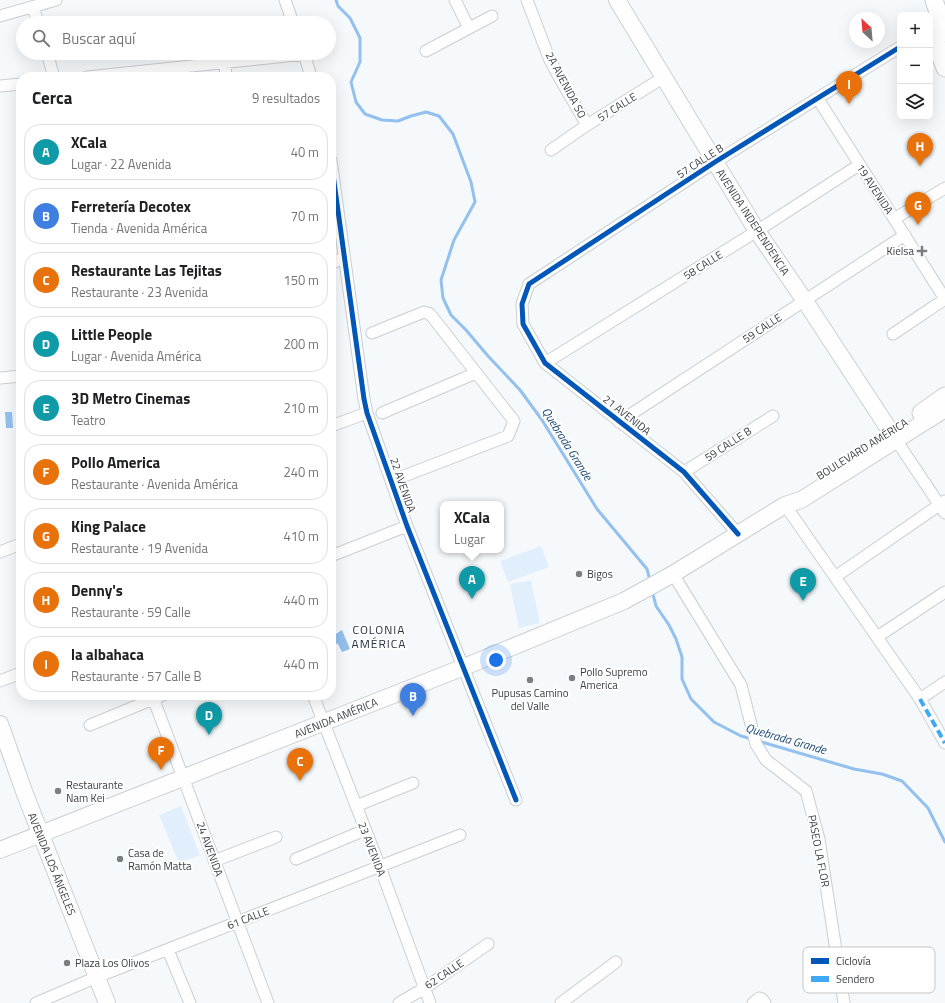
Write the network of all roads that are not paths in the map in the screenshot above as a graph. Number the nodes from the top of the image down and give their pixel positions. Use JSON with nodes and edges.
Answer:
{"nodes":[{"id":1,"x":56,"y":0,"type":"edge"},
{"id":2,"x":285,"y":0,"type":"edge"},
{"id":3,"x":455,"y":0,"type":"edge"},
{"id":4,"x":527,"y":0,"type":"edge"},
{"id":5,"x":617,"y":0,"type":"edge"},
{"id":6,"x":923,"y":0,"type":"edge"},
{"id":7,"x":934,"y":0,"type":"edge"},
{"id":8,"x":33,"y":7,"type":"junction"},
{"id":9,"x":926,"y":12,"type":"edge"},
{"id":10,"x":0,"y":16,"type":"edge"},
{"id":11,"x":36,"y":16,"type":"edge"},
{"id":12,"x":291,"y":16,"type":"edge"},
{"id":13,"x":492,"y":16,"type":"dead end"},
{"id":14,"x":469,"y":28,"type":"junction"},
{"id":15,"x":945,"y":33,"type":"edge"},
{"id":16,"x":933,"y":35,"type":"edge"},
{"id":17,"x":898,"y":48,"type":"edge"},
{"id":18,"x":426,"y":51,"type":"dead end"},
{"id":19,"x":49,"y":60,"type":"edge"},
{"id":20,"x":249,"y":60,"type":"edge"},
{"id":21,"x":306,"y":60,"type":"edge"},
{"id":22,"x":225,"y":63,"type":"junction"},
{"id":23,"x":945,"y":68,"type":"edge"},
{"id":24,"x":53,"y":72,"type":"edge"},
{"id":25,"x":156,"y":72,"type":"edge"},
{"id":26,"x":226,"y":72,"type":"edge"},
{"id":27,"x":310,"y":72,"type":"edge"},
{"id":28,"x":664,"y":77,"type":"junction"},
{"id":29,"x":16,"y":84,"type":"edge"},
{"id":30,"x":0,"y":86,"type":"edge"},
{"id":31,"x":818,"y":99,"type":"junction"},
{"id":32,"x":588,"y":125,"type":"junction"},
{"id":33,"x":551,"y":150,"type":"dead end"},
{"id":34,"x":715,"y":162,"type":"junction"},
{"id":35,"x":859,"y":165,"type":"junction"},
{"id":36,"x":945,"y":188,"type":"edge"},
{"id":37,"x":336,"y":215,"type":"edge"},
{"id":38,"x":894,"y":219,"type":"junction"},
{"id":39,"x":757,"y":232,"type":"junction"},
{"id":40,"x":905,"y":235,"type":"junction"},
{"id":41,"x":344,"y":257,"type":"junction"},
{"id":42,"x":336,"y":261,"type":"edge"},
{"id":43,"x":945,"y":299,"type":"edge"},
{"id":44,"x":805,"y":301,"type":"junction"},
{"id":45,"x":522,"y":304,"type":"joint"},
{"id":46,"x":372,"y":333,"type":"dead end"},
{"id":47,"x":892,"y":334,"type":"dead end"},
{"id":48,"x":545,"y":363,"type":"junction"},
{"id":49,"x":476,"y":373,"type":"junction"},
{"id":50,"x":16,"y":376,"type":"edge"},
{"id":51,"x":0,"y":378,"type":"edge"},
{"id":52,"x":945,"y":396,"type":"edge"},
{"id":53,"x":945,"y":401,"type":"edge"},
{"id":54,"x":945,"y":409,"type":"edge"},
{"id":55,"x":367,"y":413,"type":"junction"},
{"id":56,"x":382,"y":413,"type":"dead end"},
{"id":57,"x":922,"y":413,"type":"junction"},
{"id":58,"x":773,"y":416,"type":"dead end"},
{"id":59,"x":619,"y":422,"type":"junction"},
{"id":60,"x":336,"y":424,"type":"edge"},
{"id":61,"x":893,"y":436,"type":"junction"},
{"id":62,"x":684,"y":472,"type":"junction"},
{"id":63,"x":391,"y":481,"type":"junction"},
{"id":64,"x":785,"y":505,"type":"junction"},
{"id":65,"x":943,"y":507,"type":"edge"},
{"id":66,"x":407,"y":526,"type":"junction"},
{"id":67,"x":738,"y":534,"type":"junction"},
{"id":68,"x":16,"y":546,"type":"edge"},
{"id":69,"x":0,"y":552,"type":"edge"},
{"id":70,"x":336,"y":554,"type":"edge"},
{"id":71,"x":671,"y":576,"type":"junction"},
{"id":72,"x":835,"y":576,"type":"junction"},
{"id":73,"x":945,"y":592,"type":"edge"},
{"id":74,"x":877,"y":637,"type":"junction"},
{"id":75,"x":464,"y":667,"type":"junction"},
{"id":76,"x":16,"y":675,"type":"edge"},
{"id":77,"x":0,"y":681,"type":"edge"},
{"id":78,"x":945,"y":682,"type":"edge"},
{"id":79,"x":920,"y":699,"type":"junction"},
{"id":80,"x":147,"y":700,"type":"edge"},
{"id":81,"x":157,"y":700,"type":"edge"},
{"id":82,"x":314,"y":700,"type":"edge"},
{"id":83,"x":323,"y":723,"type":"junction"},
{"id":84,"x":0,"y":724,"type":"edge"},
{"id":85,"x":90,"y":725,"type":"dead end"},
{"id":86,"x":945,"y":743,"type":"edge"},
{"id":87,"x":184,"y":779,"type":"junction"},
{"id":88,"x":413,"y":783,"type":"dead end"},
{"id":89,"x":516,"y":800,"type":"dead end"},
{"id":90,"x":356,"y":806,"type":"junction"},
{"id":91,"x":365,"y":830,"type":"junction"},
{"id":92,"x":41,"y":835,"type":"junction"},
{"id":93,"x":460,"y":835,"type":"dead end"},
{"id":94,"x":276,"y":837,"type":"dead end"},
{"id":95,"x":0,"y":850,"type":"edge"},
{"id":96,"x":296,"y":859,"type":"dead end"},
{"id":97,"x":214,"y":861,"type":"junction"},
{"id":98,"x":380,"y":867,"type":"junction"},
{"id":99,"x":238,"y":922,"type":"junction"},
{"id":100,"x":488,"y":944,"type":"dead end"},
{"id":101,"x":835,"y":947,"type":"edge"},
{"id":102,"x":168,"y":950,"type":"junction"},
{"id":103,"x":616,"y":962,"type":"dead end"},
{"id":104,"x":97,"y":977,"type":"junction"},
{"id":105,"x":425,"y":988,"type":"junction"},
{"id":106,"x":842,"y":993,"type":"edge"},
{"id":107,"x":36,"y":1003,"type":"edge"},
{"id":108,"x":107,"y":1003,"type":"edge"},
{"id":109,"x":190,"y":1003,"type":"edge"},
{"id":110,"x":268,"y":1003,"type":"edge"},
{"id":111,"x":399,"y":1003,"type":"edge"},
{"id":112,"x":430,"y":1003,"type":"edge"},
{"id":113,"x":561,"y":1003,"type":"edge"},
{"id":114,"x":753,"y":1003,"type":"edge"},
{"id":115,"x":765,"y":1003,"type":"edge"},
{"id":116,"x":844,"y":1003,"type":"edge"}],
"edges":[{"from":1,"to":8,"type":"street"},
{"from":2,"to":12,"type":"street"},
{"from":3,"to":14,"type":"street"},
{"from":4,"to":32,"type":"street","name":"2A AVENIDA SO"},
{"from":5,"to":28,"type":"main road","name":"AVENIDA INDEPENDENCIA"},
{"from":6,"to":9,"type":"main road"},
{"from":7,"to":15,"type":"main road"},
{"from":8,"to":10,"type":"street"},
{"from":8,"to":11,"type":"street"},
{"from":13,"to":14,"type":"street"},
{"from":14,"to":18,"type":"street"},
{"from":16,"to":23,"type":"main road"},
{"from":17,"to":31,"type":"street","name":"57 CALLE B"},
{"from":19,"to":24,"type":"street"},
{"from":20,"to":22,"type":"street"},
{"from":21,"to":27,"type":"street"},
{"from":22,"to":25,"type":"street"},
{"from":22,"to":26,"type":"street"},
{"from":28,"to":32,"type":"street","name":"57 CALLE"},
{"from":28,"to":34,"type":"main road","name":"AVENIDA INDEPENDENCIA"},
{"from":29,"to":30,"type":"street"},
{"from":31,"to":34,"type":"street","name":"57 CALLE B"},
{"from":31,"to":35,"type":"street","name":"19 AVENIDA"},
{"from":32,"to":33,"type":"street","name":"57 CALLE"},
{"from":34,"to":39,"type":"main road","name":"AVENIDA INDEPENDENCIA"},
{"from":34,"to":45,"type":"street","name":"57 CALLE B"},
{"from":35,"to":38,"type":"street","name":"19 AVENIDA"},
{"from":35,"to":39,"type":"street","name":"58 CALLE"},
{"from":36,"to":38,"type":"street"},
{"from":37,"to":41,"type":"street","name":"22 AVENIDA"},
{"from":38,"to":40,"type":"street","name":"19 AVENIDA"},
{"from":39,"to":44,"type":"main road","name":"AVENIDA INDEPENDENCIA"},
{"from":39,"to":48,"type":"street","name":"58 CALLE"},
{"from":40,"to":43,"type":"street","name":"19 AVENIDA"},
{"from":40,"to":44,"type":"street","name":"59 CALLE"},
{"from":41,"to":42,"type":"street"},
{"from":41,"to":55,"type":"street","name":"22 AVENIDA"},
{"from":43,"to":47,"type":"street"},
{"from":44,"to":59,"type":"street","name":"59 CALLE"},
{"from":44,"to":61,"type":"main road","name":"AVENIDA INDEPENDENCIA"},
{"from":45,"to":48,"type":"street","name":"21 AVENIDA"},
{"from":46,"to":49,"type":"street"},
{"from":48,"to":59,"type":"street","name":"21 AVENIDA"},
{"from":49,"to":56,"type":"street"},
{"from":49,"to":63,"type":"street"},
{"from":50,"to":51,"type":"street"},
{"from":52,"to":57,"type":"main road"},
{"from":53,"to":57,"type":"main road","name":"BOULEVARD AMÉRICA"},
{"from":54,"to":61,"type":"main road","name":"BOULEVARD AMÉRICA"},
{"from":55,"to":60,"type":"street"},
{"from":55,"to":63,"type":"street","name":"22 AVENIDA"},
{"from":57,"to":61,"type":"main road","name":"BOULEVARD AMÉRICA"},
{"from":58,"to":62,"type":"street","name":"59 CALLE B"},
{"from":59,"to":62,"type":"street","name":"21 AVENIDA"},
{"from":61,"to":64,"type":"main road","name":"BOULEVARD AMÉRICA"},
{"from":61,"to":65,"type":"street"},
{"from":62,"to":67,"type":"street","name":"21 AVENIDA"},
{"from":63,"to":66,"type":"street","name":"22 AVENIDA"},
{"from":64,"to":67,"type":"main road","name":"BOULEVARD AMÉRICA"},
{"from":64,"to":72,"type":"street"},
{"from":65,"to":72,"type":"street"},
{"from":66,"to":70,"type":"street"},
{"from":66,"to":75,"type":"street","name":"22 AVENIDA"},
{"from":67,"to":71,"type":"main road","name":"BOULEVARD AMÉRICA"},
{"from":68,"to":69,"type":"street"},
{"from":71,"to":75,"type":"main road","name":"AVENIDA AMÉRICA"},
{"from":71,"to":101,"type":"street","name":"PASEO LA FLOR"},
{"from":72,"to":74,"type":"street"},
{"from":73,"to":74,"type":"street"},
{"from":74,"to":79,"type":"street"},
{"from":75,"to":83,"type":"main road","name":"AVENIDA AMÉRICA"},
{"from":75,"to":89,"type":"street","name":"22 AVENIDA"},
{"from":76,"to":77,"type":"street"},
{"from":78,"to":79,"type":"street"},
{"from":79,"to":86,"type":"street"},
{"from":80,"to":85,"type":"street"},
{"from":81,"to":87,"type":"street","name":"24 AVENIDA"},
{"from":82,"to":83,"type":"street","name":"23 AVENIDA"},
{"from":83,"to":87,"type":"main road","name":"AVENIDA AMÉRICA"},
{"from":83,"to":90,"type":"street","name":"23 AVENIDA"},
{"from":84,"to":92,"type":"main road","name":"AVENIDA LOS ÁNGELES"},
{"from":87,"to":92,"type":"main road","name":"AVENIDA AMÉRICA"},
{"from":87,"to":97,"type":"street","name":"24 AVENIDA"},
{"from":88,"to":90,"type":"street"},
{"from":90,"to":91,"type":"street","name":"23 AVENIDA"},
{"from":91,"to":96,"type":"street"},
{"from":91,"to":98,"type":"street","name":"23 AVENIDA"},
{"from":92,"to":95,"type":"main road","name":"AVENIDA AMÉRICA"},
{"from":92,"to":104,"type":"main road","name":"AVENIDA LOS ÁNGELES"},
{"from":93,"to":98,"type":"street","name":"61 CALLE"},
{"from":94,"to":97,"type":"street"},
{"from":97,"to":99,"type":"street","name":"24 AVENIDA"},
{"from":98,"to":99,"type":"street","name":"61 CALLE"},
{"from":98,"to":105,"type":"street","name":"23 AVENIDA"},
{"from":99,"to":102,"type":"street","name":"61 CALLE"},
{"from":99,"to":110,"type":"street","name":"24 AVENIDA"},
{"from":100,"to":105,"type":"street","name":"62 CALLE"},
{"from":102,"to":104,"type":"street","name":"61 CALLE"},
{"from":102,"to":109,"type":"street"},
{"from":103,"to":113,"type":"street"},
{"from":104,"to":107,"type":"street","name":"61 CALLE"},
{"from":104,"to":108,"type":"main road","name":"AVENIDA LOS ÁNGELES"},
{"from":105,"to":111,"type":"street","name":"62 CALLE"},
{"from":105,"to":112,"type":"street","name":"23 AVENIDA"},
{"from":106,"to":116,"type":"street","name":"PASEO LA FLOR"},
{"from":114,"to":115,"type":"street"}]}
